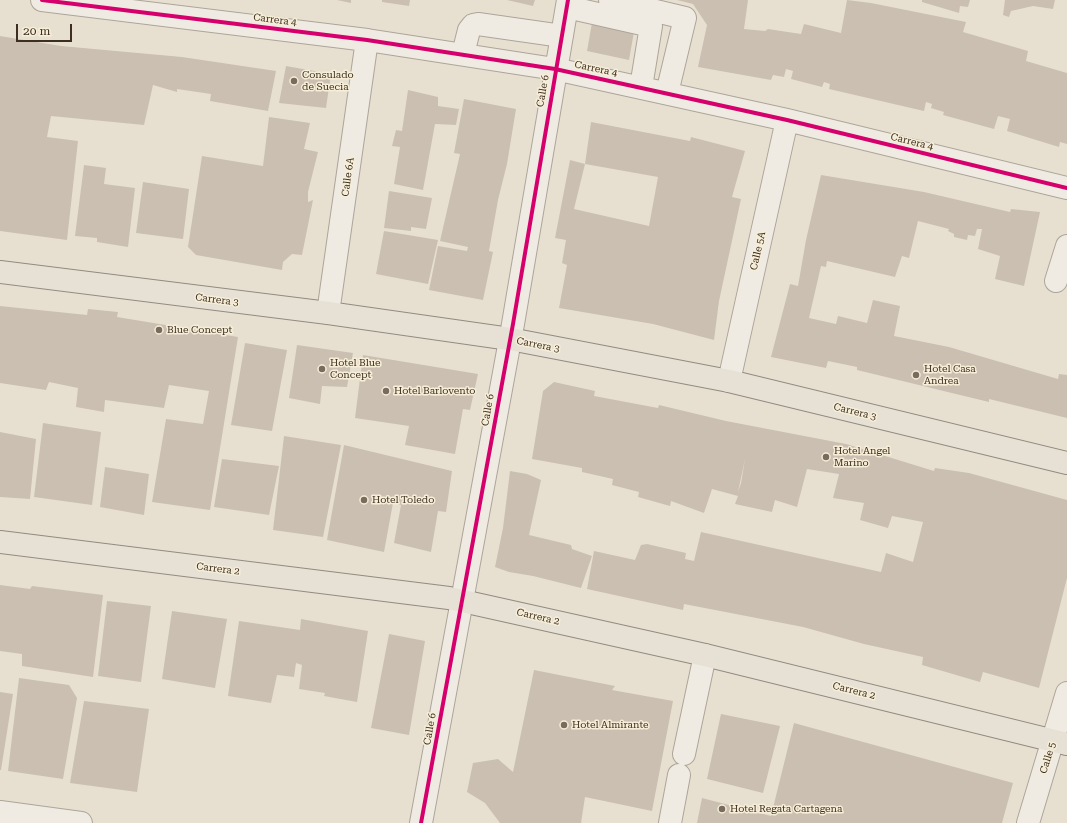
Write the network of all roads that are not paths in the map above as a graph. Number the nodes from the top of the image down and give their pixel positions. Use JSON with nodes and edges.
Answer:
{"nodes":[{"id":1,"x":42,"y":0,"type":"edge"},
{"id":2,"x":610,"y":0,"type":"edge"},
{"id":3,"x":568,"y":4,"type":"edge"},
{"id":4,"x":562,"y":36,"type":"junction"},
{"id":5,"x":368,"y":40,"type":"junction"},
{"id":6,"x":463,"y":54,"type":"junction"},
{"id":7,"x":555,"y":69,"type":"junction"},
{"id":8,"x":641,"y":87,"type":"junction"},
{"id":9,"x":668,"y":93,"type":"junction"},
{"id":10,"x":787,"y":120,"type":"junction"},
{"id":11,"x":1067,"y":188,"type":"edge"},
{"id":12,"x":1067,"y":246,"type":"edge"},
{"id":13,"x":0,"y":272,"type":"edge"},
{"id":14,"x":1056,"y":281,"type":"dead end"},
{"id":15,"x":328,"y":313,"type":"junction"},
{"id":16,"x":510,"y":339,"type":"junction"},
{"id":17,"x":728,"y":381,"type":"junction"},
{"id":18,"x":1067,"y":463,"type":"edge"},
{"id":19,"x":0,"y":542,"type":"edge"},
{"id":20,"x":462,"y":600,"type":"junction"},
{"id":21,"x":705,"y":655,"type":"junction"},
{"id":22,"x":1067,"y":693,"type":"edge"},
{"id":23,"x":1060,"y":742,"type":"edge"},
{"id":24,"x":684,"y":754,"type":"dead end"},
{"id":25,"x":679,"y":775,"type":"dead end"},
{"id":26,"x":0,"y":812,"type":"edge"},
{"id":27,"x":82,"y":823,"type":"edge"},
{"id":28,"x":421,"y":823,"type":"edge"},
{"id":29,"x":670,"y":823,"type":"edge"},
{"id":30,"x":1028,"y":823,"type":"edge"}],
"edges":[{"from":1,"to":5,"type":"street","name":"Carrera 4"},
{"from":2,"to":9,"type":"street"},
{"from":3,"to":4,"type":"street","name":"Calle 6"},
{"from":3,"to":8,"type":"street"},
{"from":4,"to":6,"type":"street"},
{"from":4,"to":7,"type":"street","name":"Calle 6"},
{"from":5,"to":6,"type":"street","name":"Carrera 4"},
{"from":5,"to":15,"type":"street","name":"Calle 6A"},
{"from":6,"to":7,"type":"street","name":"Carrera 4"},
{"from":7,"to":8,"type":"street","name":"Carrera 4"},
{"from":7,"to":16,"type":"street","name":"Calle 6"},
{"from":8,"to":9,"type":"street","name":"Carrera 4"},
{"from":9,"to":10,"type":"street","name":"Carrera 4"},
{"from":10,"to":11,"type":"street","name":"Carrera 4"},
{"from":10,"to":17,"type":"street","name":"Calle 5A"},
{"from":12,"to":14,"type":"street"},
{"from":13,"to":15,"type":"main road","name":"Carrera 3"},
{"from":15,"to":16,"type":"main road","name":"Carrera 3"},
{"from":16,"to":17,"type":"main road","name":"Carrera 3"},
{"from":16,"to":20,"type":"street","name":"Calle 6"},
{"from":17,"to":18,"type":"main road","name":"Carrera 3"},
{"from":19,"to":20,"type":"main road","name":"Carrera 2"},
{"from":20,"to":21,"type":"main road","name":"Carrera 2"},
{"from":20,"to":28,"type":"street","name":"Calle 6"},
{"from":21,"to":23,"type":"main road","name":"Carrera 2"},
{"from":21,"to":24,"type":"street"},
{"from":22,"to":23,"type":"street","name":"Calle 5"},
{"from":23,"to":30,"type":"street","name":"Calle 5"},
{"from":25,"to":29,"type":"street"},
{"from":26,"to":27,"type":"street"}]}
